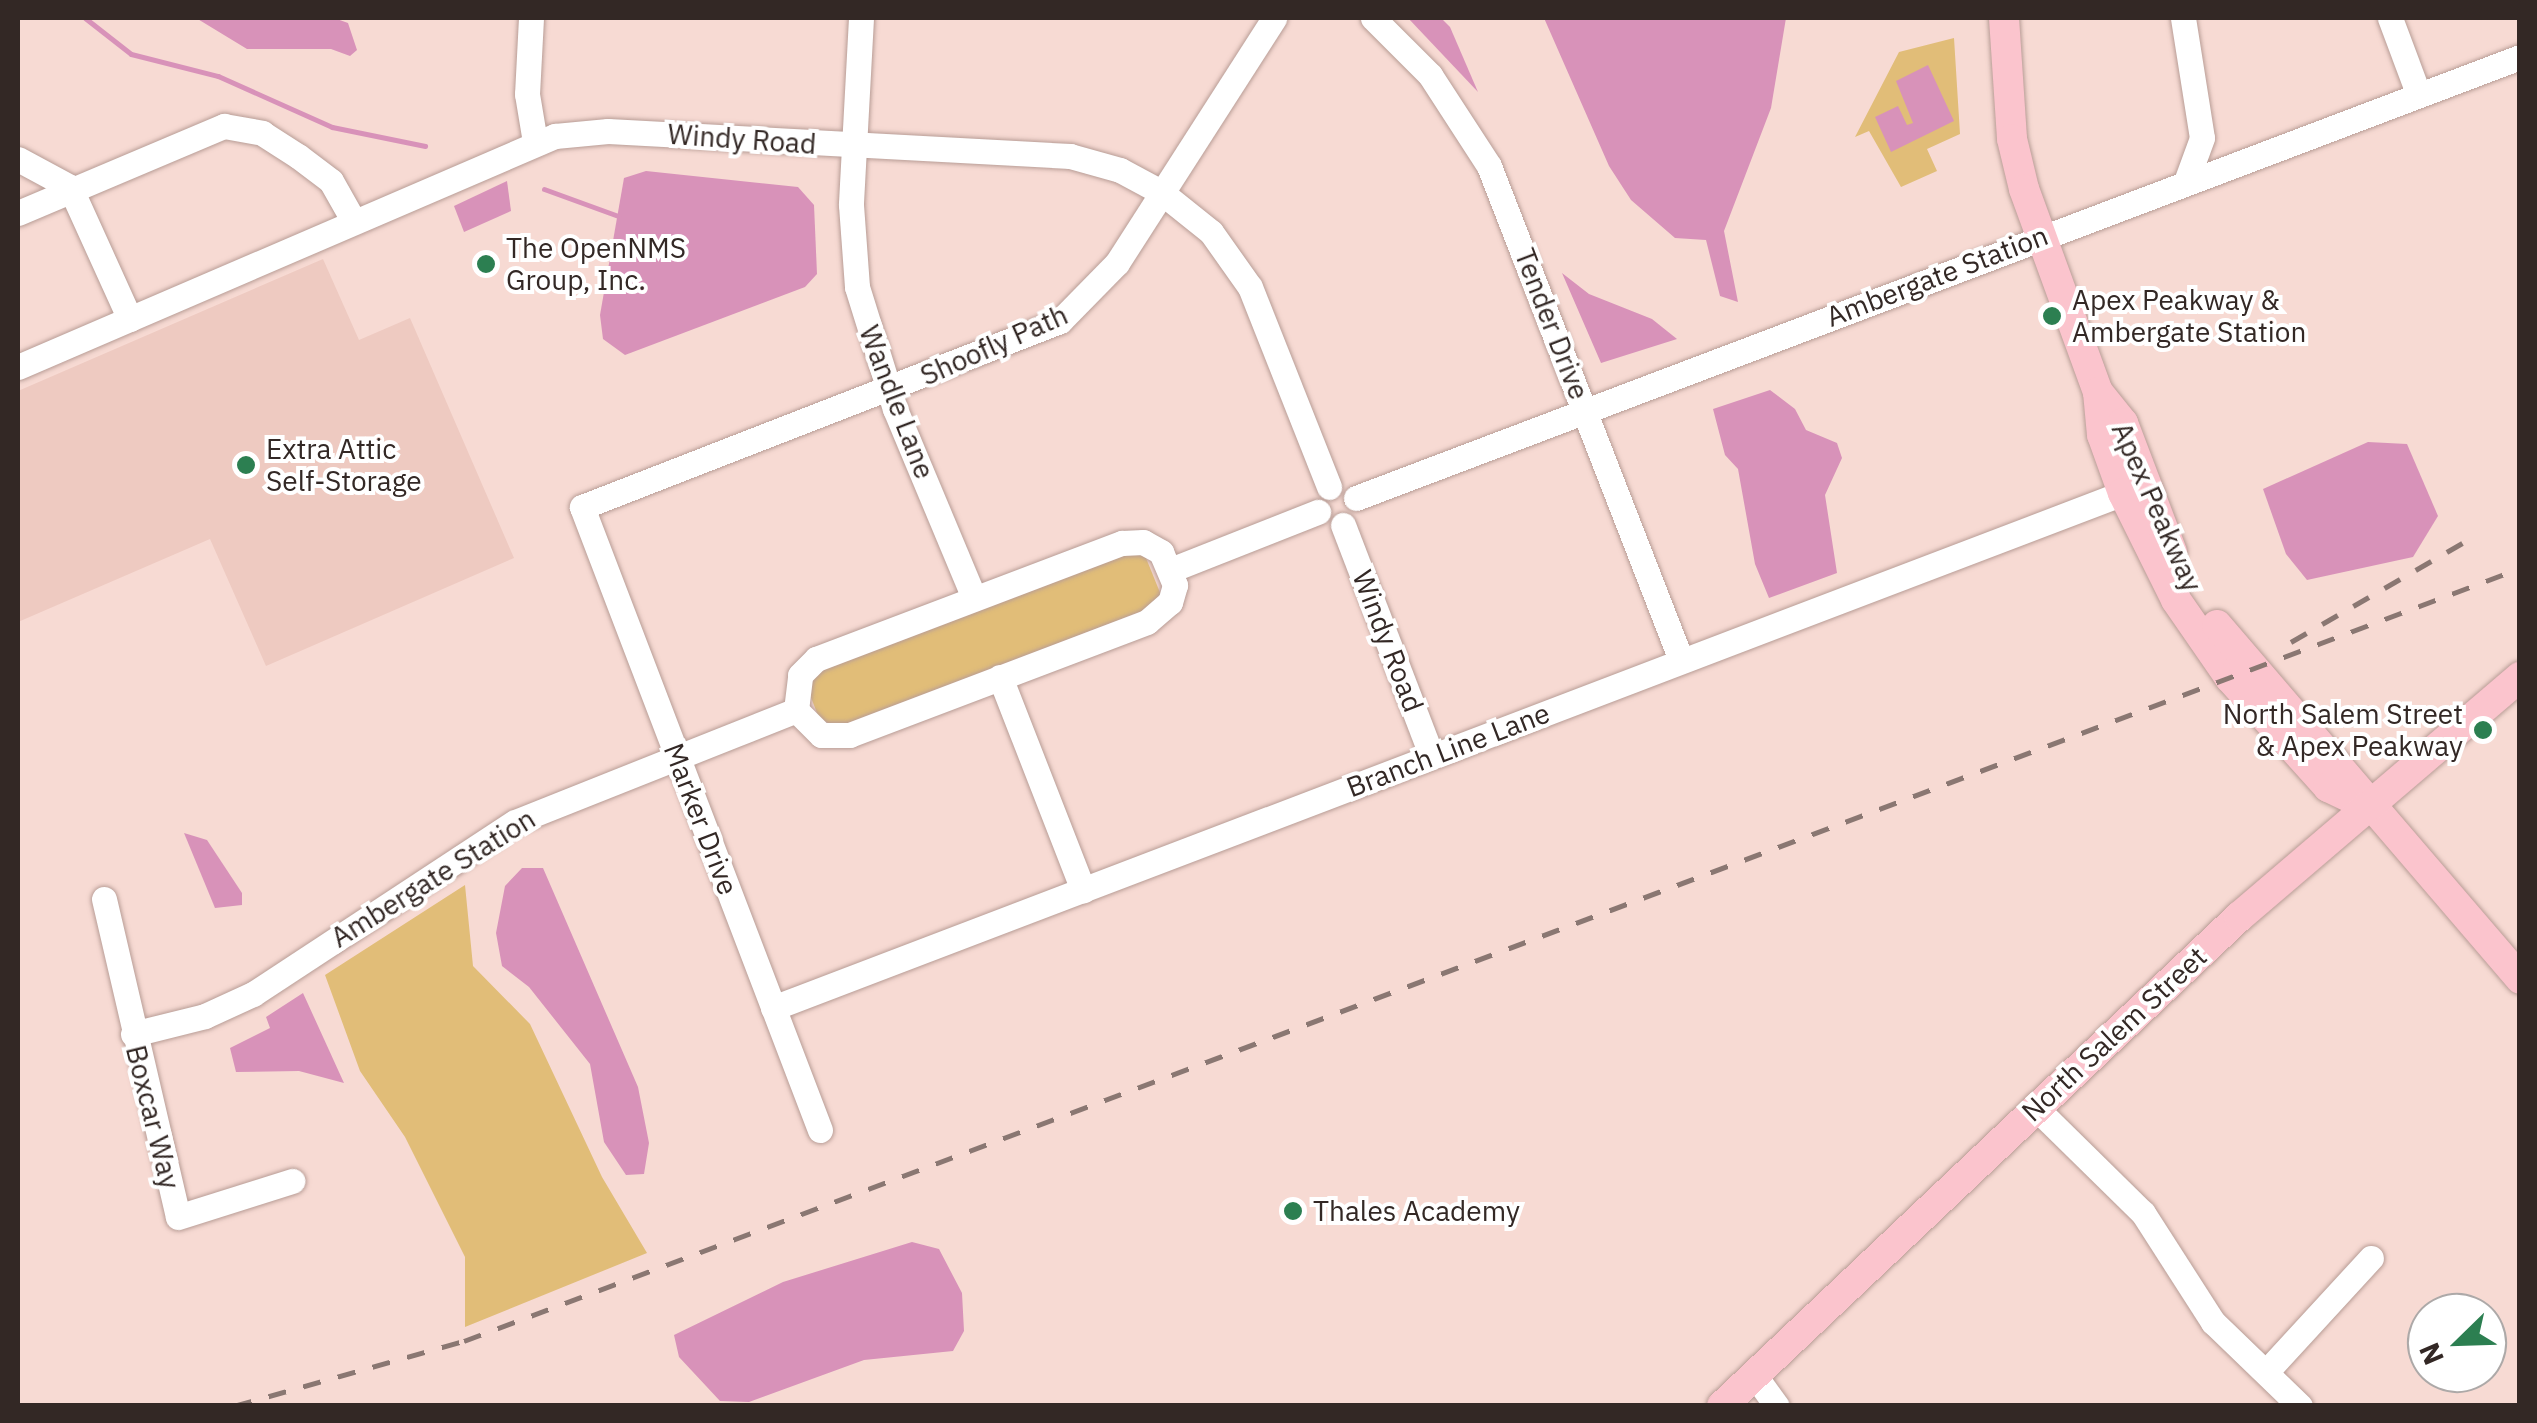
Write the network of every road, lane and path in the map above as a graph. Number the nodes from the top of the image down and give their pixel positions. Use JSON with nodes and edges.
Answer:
{"nodes":[{"id":1,"x":530,"y":18,"type":"edge"},
{"id":2,"x":861,"y":18,"type":"edge"},
{"id":3,"x":1274,"y":18,"type":"edge"},
{"id":4,"x":1373,"y":18,"type":"edge"},
{"id":5,"x":2004,"y":18,"type":"edge"},
{"id":6,"x":2183,"y":18,"type":"edge"},
{"id":7,"x":2390,"y":18,"type":"edge"},
{"id":8,"x":2520,"y":57,"type":"edge"},
{"id":9,"x":2418,"y":93,"type":"junction"},
{"id":10,"x":535,"y":142,"type":"junction"},
{"id":11,"x":853,"y":146,"type":"junction"},
{"id":12,"x":18,"y":159,"type":"edge"},
{"id":13,"x":2188,"y":179,"type":"junction"},
{"id":14,"x":70,"y":187,"type":"junction"},
{"id":15,"x":1162,"y":192,"type":"junction"},
{"id":16,"x":18,"y":213,"type":"edge"},
{"id":17,"x":353,"y":220,"type":"junction"},
{"id":18,"x":2040,"y":236,"type":"junction"},
{"id":19,"x":130,"y":319,"type":"junction"},
{"id":20,"x":18,"y":366,"type":"edge"},
{"id":21,"x":888,"y":390,"type":"junction"},
{"id":22,"x":2098,"y":392,"type":"junction"},
{"id":23,"x":1585,"y":410,"type":"junction"},
{"id":24,"x":1329,"y":487,"type":"junction"},
{"id":25,"x":2123,"y":493,"type":"junction"},
{"id":26,"x":1356,"y":498,"type":"junction"},
{"id":27,"x":582,"y":507,"type":"joint"},
{"id":28,"x":1318,"y":512,"type":"junction"},
{"id":29,"x":1343,"y":525,"type":"junction"},
{"id":30,"x":1172,"y":570,"type":"junction"},
{"id":31,"x":974,"y":598,"type":"junction"},
{"id":32,"x":1681,"y":660,"type":"junction"},
{"id":33,"x":1000,"y":677,"type":"junction"},
{"id":34,"x":2520,"y":677,"type":"edge"},
{"id":35,"x":796,"y":710,"type":"junction"},
{"id":36,"x":677,"y":756,"type":"junction"},
{"id":37,"x":1432,"y":757,"type":"junction"},
{"id":38,"x":2368,"y":806,"type":"junction"},
{"id":39,"x":1083,"y":890,"type":"junction"},
{"id":40,"x":104,"y":898,"type":"dead end"},
{"id":41,"x":2520,"y":980,"type":"edge"},
{"id":42,"x":773,"y":1008,"type":"junction"},
{"id":43,"x":133,"y":1034,"type":"junction"},
{"id":44,"x":2035,"y":1108,"type":"junction"},
{"id":45,"x":820,"y":1130,"type":"dead end"},
{"id":46,"x":292,"y":1181,"type":"dead end"},
{"id":47,"x":2372,"y":1258,"type":"dead end"},
{"id":48,"x":2266,"y":1372,"type":"junction"},
{"id":49,"x":1755,"y":1376,"type":"junction"},
{"id":50,"x":1722,"y":1406,"type":"edge"},
{"id":51,"x":1777,"y":1406,"type":"edge"},
{"id":52,"x":2300,"y":1406,"type":"edge"}],
"edges":[{"from":1,"to":10,"type":"street"},
{"from":2,"to":11,"type":"street","name":"Wandle Lane"},
{"from":3,"to":15,"type":"street","name":"Shoofly Path"},
{"from":4,"to":23,"type":"street","name":"Tender Drive"},
{"from":5,"to":18,"type":"main road","name":"Apex Peakway"},
{"from":6,"to":13,"type":"street"},
{"from":7,"to":9,"type":"street"},
{"from":8,"to":9,"type":"street","name":"Ambergate Station"},
{"from":9,"to":13,"type":"street","name":"Ambergate Station"},
{"from":10,"to":11,"type":"street","name":"Windy Road"},
{"from":10,"to":17,"type":"street","name":"Windy Road"},
{"from":11,"to":15,"type":"street","name":"Windy Road"},
{"from":11,"to":21,"type":"street","name":"Wandle Lane"},
{"from":12,"to":14,"type":"street"},
{"from":13,"to":18,"type":"street","name":"Ambergate Station"},
{"from":14,"to":16,"type":"street"},
{"from":14,"to":17,"type":"street"},
{"from":14,"to":19,"type":"street"},
{"from":15,"to":21,"type":"street","name":"Shoofly Path"},
{"from":15,"to":24,"type":"street","name":"Windy Road"},
{"from":17,"to":19,"type":"street","name":"Windy Road"},
{"from":18,"to":22,"type":"main road","name":"Apex Peakway"},
{"from":18,"to":23,"type":"street","name":"Ambergate Station"},
{"from":19,"to":20,"type":"street","name":"Windy Road"},
{"from":21,"to":27,"type":"street","name":"Shoofly Path"},
{"from":21,"to":31,"type":"street","name":"Wandle Lane"},
{"from":22,"to":25,"type":"main road","name":"Apex Peakway"},
{"from":22,"to":38,"type":"main road","name":"Apex Peakway"},
{"from":23,"to":26,"type":"street","name":"Ambergate Station"},
{"from":23,"to":32,"type":"street","name":"Tender Drive"},
{"from":24,"to":26,"type":"street"},
{"from":24,"to":28,"type":"street"},
{"from":25,"to":32,"type":"street","name":"Branch Line Lane"},
{"from":25,"to":38,"type":"main road","name":"Apex Peakway"},
{"from":26,"to":29,"type":"street"},
{"from":27,"to":36,"type":"street","name":"Marker Drive"},
{"from":28,"to":29,"type":"street"},
{"from":28,"to":30,"type":"street"},
{"from":29,"to":37,"type":"street","name":"Windy Road"},
{"from":30,"to":31,"type":"street"},
{"from":30,"to":33,"type":"street"},
{"from":31,"to":35,"type":"street"},
{"from":32,"to":37,"type":"street","name":"Branch Line Lane"},
{"from":33,"to":35,"type":"street"},
{"from":33,"to":39,"type":"street"},
{"from":34,"to":38,"type":"main road","name":"North Salem Street"},
{"from":35,"to":36,"type":"street","name":"Ambergate Station"},
{"from":36,"to":42,"type":"street","name":"Marker Drive"},
{"from":36,"to":43,"type":"street","name":"Ambergate Station"},
{"from":37,"to":39,"type":"street","name":"Branch Line Lane"},
{"from":38,"to":41,"type":"main road","name":"Apex Peakway"},
{"from":38,"to":44,"type":"main road","name":"North Salem Street"},
{"from":39,"to":42,"type":"street","name":"Branch Line Lane"},
{"from":40,"to":43,"type":"street","name":"Boxcar Way"},
{"from":42,"to":45,"type":"street","name":"Marker Drive"},
{"from":43,"to":46,"type":"street","name":"Boxcar Way"},
{"from":44,"to":48,"type":"street"},
{"from":44,"to":49,"type":"main road","name":"North Salem Street"},
{"from":47,"to":48,"type":"street"},
{"from":48,"to":52,"type":"street"},
{"from":49,"to":50,"type":"main road","name":"North Salem Street"},
{"from":49,"to":51,"type":"street"}]}
